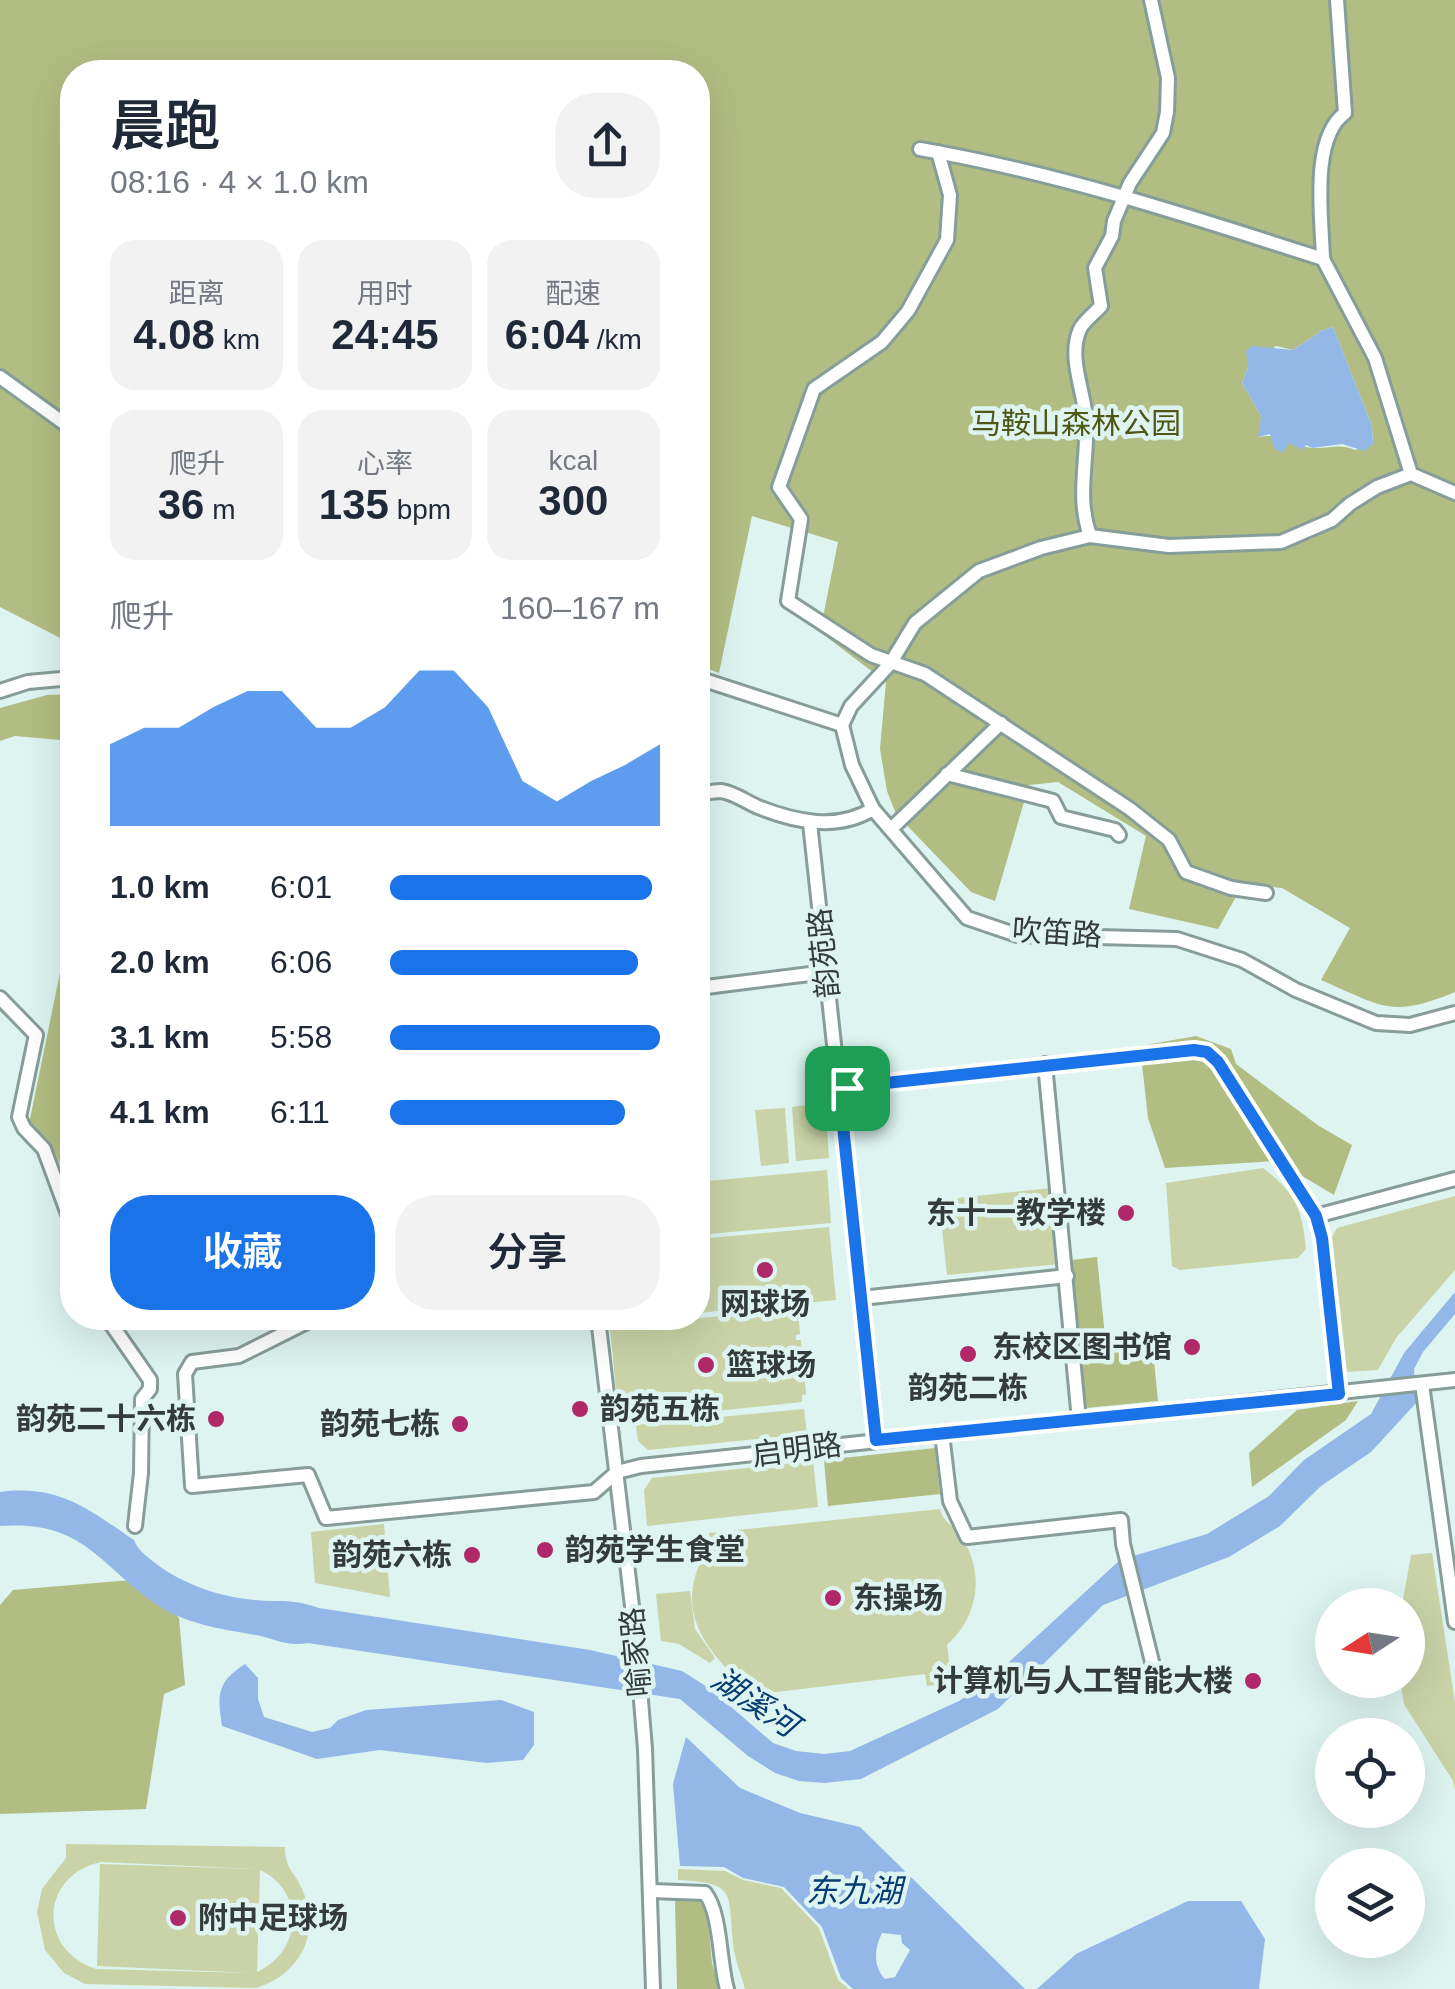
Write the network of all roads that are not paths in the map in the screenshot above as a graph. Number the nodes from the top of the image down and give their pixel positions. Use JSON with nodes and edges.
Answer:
{"nodes":[{"id":1,"x":1151,"y":0,"type":"edge"},
{"id":2,"x":1337,"y":0,"type":"edge"},
{"id":3,"x":920,"y":149,"type":"dead end"},
{"id":4,"x":938,"y":152,"type":"junction"},
{"id":5,"x":1125,"y":196,"type":"junction"},
{"id":6,"x":1323,"y":258,"type":"junction"},
{"id":7,"x":0,"y":378,"type":"edge"},
{"id":8,"x":60,"y":420,"type":"edge"},
{"id":9,"x":1411,"y":474,"type":"junction"},
{"id":10,"x":1455,"y":493,"type":"edge"},
{"id":11,"x":1090,"y":536,"type":"junction"},
{"id":12,"x":890,"y":664,"type":"junction"},
{"id":13,"x":60,"y":679,"type":"edge"},
{"id":14,"x":710,"y":682,"type":"edge"},
{"id":15,"x":0,"y":691,"type":"edge"},
{"id":16,"x":1000,"y":724,"type":"junction"},
{"id":17,"x":842,"y":725,"type":"junction"},
{"id":18,"x":948,"y":774,"type":"junction"},
{"id":19,"x":710,"y":792,"type":"edge"},
{"id":20,"x":873,"y":809,"type":"junction"},
{"id":21,"x":810,"y":824,"type":"junction"},
{"id":22,"x":890,"y":828,"type":"junction"},
{"id":23,"x":1118,"y":835,"type":"dead end"},
{"id":24,"x":1266,"y":893,"type":"dead end"},
{"id":25,"x":826,"y":972,"type":"junction"},
{"id":26,"x":710,"y":986,"type":"edge"},
{"id":27,"x":0,"y":998,"type":"edge"},
{"id":28,"x":1455,"y":1013,"type":"edge"},
{"id":29,"x":1045,"y":1064,"type":"junction"},
{"id":30,"x":839,"y":1088,"type":"junction"},
{"id":31,"x":1455,"y":1179,"type":"edge"},
{"id":32,"x":60,"y":1193,"type":"edge"},
{"id":33,"x":1316,"y":1216,"type":"junction"},
{"id":34,"x":1066,"y":1276,"type":"junction"},
{"id":35,"x":861,"y":1298,"type":"junction"},
{"id":36,"x":115,"y":1330,"type":"edge"},
{"id":37,"x":291,"y":1330,"type":"edge"},
{"id":38,"x":599,"y":1330,"type":"edge"},
{"id":39,"x":1455,"y":1380,"type":"edge"},
{"id":40,"x":1421,"y":1384,"type":"junction"},
{"id":41,"x":1339,"y":1394,"type":"junction"},
{"id":42,"x":1079,"y":1420,"type":"junction"},
{"id":43,"x":942,"y":1434,"type":"junction"},
{"id":44,"x":876,"y":1440,"type":"junction"},
{"id":45,"x":617,"y":1472,"type":"junction"},
{"id":46,"x":135,"y":1526,"type":"dead end"},
{"id":47,"x":1455,"y":1622,"type":"edge"},
{"id":48,"x":1154,"y":1670,"type":"dead end"},
{"id":49,"x":651,"y":1891,"type":"junction"},
{"id":50,"x":653,"y":1989,"type":"edge"},
{"id":51,"x":727,"y":1989,"type":"edge"}],
"edges":[{"from":1,"to":5,"type":"street"},
{"from":2,"to":6,"type":"street"},
{"from":3,"to":4,"type":"street"},
{"from":4,"to":5,"type":"street"},
{"from":4,"to":12,"type":"street"},
{"from":5,"to":6,"type":"street"},
{"from":5,"to":11,"type":"street"},
{"from":6,"to":9,"type":"street"},
{"from":7,"to":8,"type":"street"},
{"from":9,"to":10,"type":"street"},
{"from":9,"to":11,"type":"street"},
{"from":11,"to":12,"type":"street"},
{"from":12,"to":16,"type":"street"},
{"from":12,"to":17,"type":"street"},
{"from":13,"to":15,"type":"street"},
{"from":14,"to":17,"type":"street"},
{"from":16,"to":18,"type":"street"},
{"from":16,"to":24,"type":"street"},
{"from":17,"to":20,"type":"street","name":"吹笛路"},
{"from":18,"to":22,"type":"street"},
{"from":18,"to":23,"type":"street"},
{"from":19,"to":21,"type":"street"},
{"from":20,"to":21,"type":"street"},
{"from":20,"to":22,"type":"street","name":"吹笛路"},
{"from":21,"to":25,"type":"street","name":"韵苑路"},
{"from":22,"to":28,"type":"street","name":"吹笛路"},
{"from":25,"to":26,"type":"street"},
{"from":25,"to":30,"type":"street","name":"韵苑路"},
{"from":27,"to":32,"type":"street"},
{"from":29,"to":30,"type":"street"},
{"from":29,"to":33,"type":"street"},
{"from":29,"to":34,"type":"street"},
{"from":30,"to":35,"type":"street","name":"韵苑路"},
{"from":31,"to":33,"type":"street"},
{"from":33,"to":41,"type":"street"},
{"from":34,"to":35,"type":"street"},
{"from":34,"to":42,"type":"street"},
{"from":35,"to":44,"type":"street","name":"韵苑路"},
{"from":36,"to":46,"type":"street"},
{"from":37,"to":45,"type":"street","name":"启明路"},
{"from":38,"to":45,"type":"street","name":"喻家路"},
{"from":39,"to":40,"type":"street","name":"启明路"},
{"from":40,"to":41,"type":"street","name":"启明路"},
{"from":40,"to":47,"type":"street"},
{"from":41,"to":42,"type":"street","name":"启明路"},
{"from":42,"to":43,"type":"street","name":"启明路"},
{"from":43,"to":44,"type":"street","name":"启明路"},
{"from":43,"to":48,"type":"street"},
{"from":44,"to":45,"type":"street","name":"启明路"},
{"from":45,"to":49,"type":"street","name":"喻家路"},
{"from":49,"to":50,"type":"street","name":"喻家路"},
{"from":49,"to":51,"type":"street"}]}
